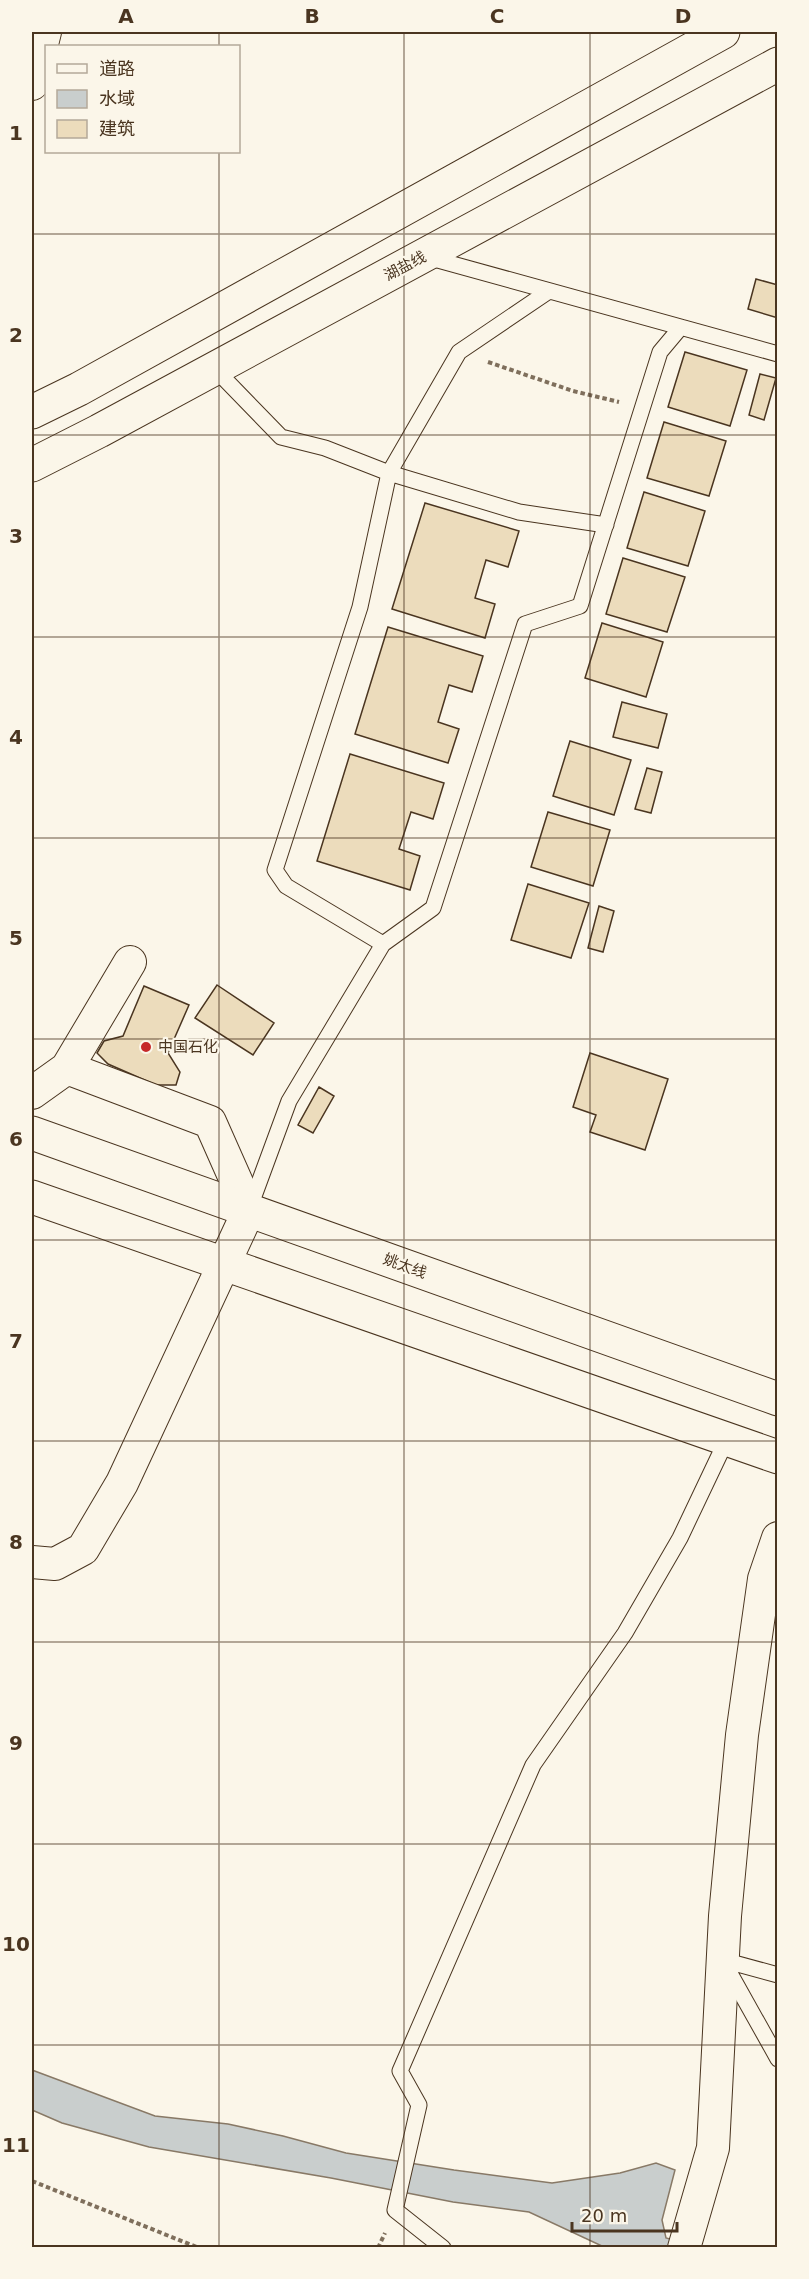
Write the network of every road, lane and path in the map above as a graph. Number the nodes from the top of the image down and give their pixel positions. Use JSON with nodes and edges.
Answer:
{"nodes":[{"id":1,"x":45,"y":32,"type":"edge"},
{"id":2,"x":723,"y":32,"type":"edge"},
{"id":3,"x":777,"y":64,"type":"edge"},
{"id":4,"x":32,"y":84,"type":"edge"},
{"id":5,"x":423,"y":256,"type":"junction"},
{"id":6,"x":549,"y":291,"type":"junction"},
{"id":7,"x":681,"y":327,"type":"junction"},
{"id":8,"x":459,"y":352,"type":"junction"},
{"id":9,"x":777,"y":354,"type":"edge"},
{"id":10,"x":214,"y":368,"type":"junction"},
{"id":11,"x":643,"y":407,"type":"junction"},
{"id":12,"x":32,"y":412,"type":"edge"},
{"id":13,"x":32,"y":465,"type":"edge"},
{"id":14,"x":389,"y":473,"type":"junction"},
{"id":15,"x":606,"y":525,"type":"junction"},
{"id":16,"x":383,"y":944,"type":"junction"},
{"id":17,"x":130,"y":962,"type":"dead end"},
{"id":18,"x":67,"y":1068,"type":"junction"},
{"id":19,"x":32,"y":1093,"type":"edge"},
{"id":20,"x":32,"y":1133,"type":"edge"},
{"id":21,"x":32,"y":1197,"type":"edge"},
{"id":22,"x":249,"y":1210,"type":"junction"},
{"id":23,"x":225,"y":1264,"type":"junction"},
{"id":24,"x":777,"y":1400,"type":"edge"},
{"id":25,"x":727,"y":1439,"type":"junction"},
{"id":26,"x":777,"y":1457,"type":"edge"},
{"id":27,"x":777,"y":1538,"type":"edge"},
{"id":28,"x":32,"y":1562,"type":"edge"},
{"id":29,"x":723,"y":1960,"type":"junction"},
{"id":30,"x":777,"y":1975,"type":"edge"},
{"id":31,"x":777,"y":2059,"type":"edge"},
{"id":32,"x":32,"y":2181,"type":"edge"},
{"id":33,"x":688,"y":2238,"type":"edge"},
{"id":34,"x":199,"y":2247,"type":"edge"},
{"id":35,"x":443,"y":2247,"type":"edge"}],
"edges":[{"from":1,"to":4,"type":"street"},
{"from":2,"to":12,"type":"main road"},
{"from":3,"to":5,"type":"main road","name":"湖盐线"},
{"from":5,"to":6,"type":"lane"},
{"from":5,"to":10,"type":"main road","name":"湖盐线"},
{"from":6,"to":7,"type":"lane"},
{"from":6,"to":8,"type":"lane"},
{"from":7,"to":9,"type":"lane"},
{"from":7,"to":11,"type":"lane"},
{"from":8,"to":11,"type":"path"},
{"from":8,"to":14,"type":"lane"},
{"from":10,"to":13,"type":"main road","name":"湖盐线"},
{"from":10,"to":14,"type":"lane"},
{"from":11,"to":15,"type":"lane"},
{"from":14,"to":15,"type":"lane"},
{"from":14,"to":16,"type":"lane"},
{"from":15,"to":16,"type":"lane"},
{"from":16,"to":22,"type":"lane"},
{"from":17,"to":18,"type":"street"},
{"from":18,"to":19,"type":"street"},
{"from":18,"to":22,"type":"street"},
{"from":20,"to":22,"type":"main road","name":"姚太线"},
{"from":21,"to":23,"type":"main road"},
{"from":22,"to":23,"type":"street"},
{"from":22,"to":24,"type":"main road","name":"姚太线"},
{"from":23,"to":25,"type":"main road"},
{"from":23,"to":28,"type":"street"},
{"from":25,"to":26,"type":"main road"},
{"from":25,"to":35,"type":"lane"},
{"from":27,"to":29,"type":"street"},
{"from":29,"to":30,"type":"lane"},
{"from":29,"to":31,"type":"lane"},
{"from":29,"to":33,"type":"street"},
{"from":32,"to":34,"type":"path"}]}
